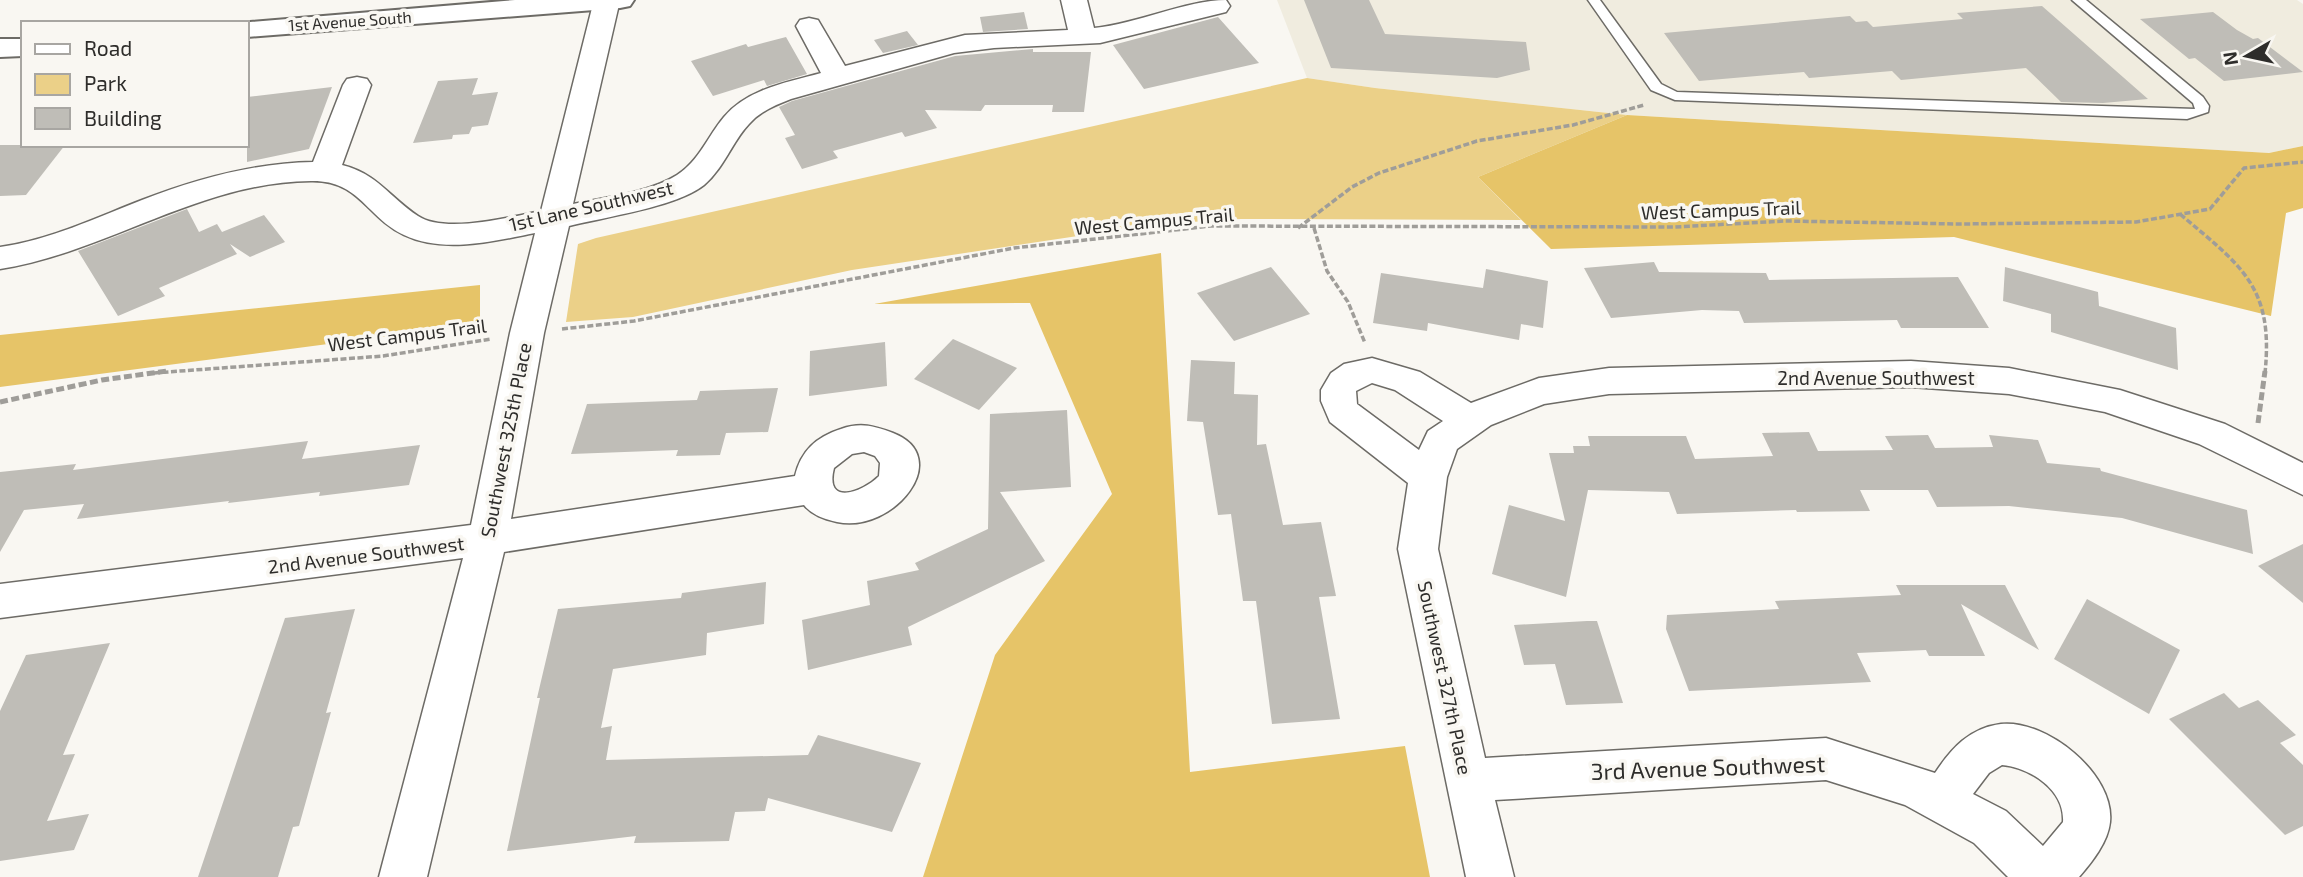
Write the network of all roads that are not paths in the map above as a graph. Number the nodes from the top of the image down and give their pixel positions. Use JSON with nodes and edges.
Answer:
{"nodes":[{"id":1,"x":611,"y":0,"type":"edge"},
{"id":2,"x":1074,"y":0,"type":"edge"},
{"id":3,"x":1594,"y":0,"type":"edge"},
{"id":4,"x":2077,"y":0,"type":"edge"},
{"id":5,"x":1217,"y":6,"type":"dead end"},
{"id":6,"x":809,"y":26,"type":"dead end"},
{"id":7,"x":248,"y":29,"type":"edge"},
{"id":8,"x":1083,"y":37,"type":"junction"},
{"id":9,"x":21,"y":47,"type":"edge"},
{"id":10,"x":0,"y":48,"type":"edge"},
{"id":11,"x":837,"y":77,"type":"junction"},
{"id":12,"x":357,"y":86,"type":"dead end"},
{"id":13,"x":324,"y":172,"type":"junction"},
{"id":14,"x":557,"y":216,"type":"junction"},
{"id":15,"x":0,"y":258,"type":"edge"},
{"id":16,"x":527,"y":332,"type":"joint"},
{"id":17,"x":1474,"y":418,"type":"junction"},
{"id":18,"x":1428,"y":477,"type":"junction"},
{"id":19,"x":2303,"y":480,"type":"edge"},
{"id":20,"x":814,"y":488,"type":"dead end"},
{"id":21,"x":488,"y":539,"type":"junction"},
{"id":22,"x":0,"y":601,"type":"edge"},
{"id":23,"x":1467,"y":780,"type":"junction"},
{"id":24,"x":1942,"y":802,"type":"junction"},
{"id":25,"x":403,"y":877,"type":"edge"},
{"id":26,"x":1490,"y":877,"type":"edge"},
{"id":27,"x":2041,"y":877,"type":"edge"},
{"id":28,"x":2047,"y":877,"type":"edge"}],
"edges":[{"from":1,"to":7,"type":"main road","name":"1st Avenue South"},
{"from":1,"to":14,"type":"street","name":"Southwest 325th Place"},
{"from":2,"to":8,"type":"street"},
{"from":3,"to":4,"type":"lane"},
{"from":5,"to":8,"type":"street","name":"1st Lane Southwest"},
{"from":6,"to":11,"type":"street"},
{"from":8,"to":11,"type":"street","name":"1st Lane Southwest"},
{"from":9,"to":10,"type":"main road"},
{"from":11,"to":14,"type":"street","name":"1st Lane Southwest"},
{"from":12,"to":13,"type":"street"},
{"from":13,"to":14,"type":"street","name":"1st Lane Southwest"},
{"from":13,"to":15,"type":"street","name":"1st Lane Southwest"},
{"from":14,"to":16,"type":"street","name":"Southwest 325th Place"},
{"from":16,"to":21,"type":"street","name":"Southwest 325th Place"},
{"from":17,"to":18,"type":"street","name":"Southwest 327th Place"},
{"from":17,"to":18,"type":"street"},
{"from":17,"to":19,"type":"street","name":"2nd Avenue Southwest"},
{"from":18,"to":23,"type":"street","name":"Southwest 327th Place"},
{"from":20,"to":21,"type":"street","name":"2nd Avenue Southwest"},
{"from":21,"to":22,"type":"street","name":"2nd Avenue Southwest"},
{"from":21,"to":25,"type":"street","name":"Southwest 325th Place"},
{"from":23,"to":24,"type":"street","name":"3rd Avenue Southwest"},
{"from":23,"to":26,"type":"street","name":"Southwest 327th Place"},
{"from":24,"to":27,"type":"street","name":"3rd Avenue Southwest"},
{"from":24,"to":28,"type":"street"}]}
